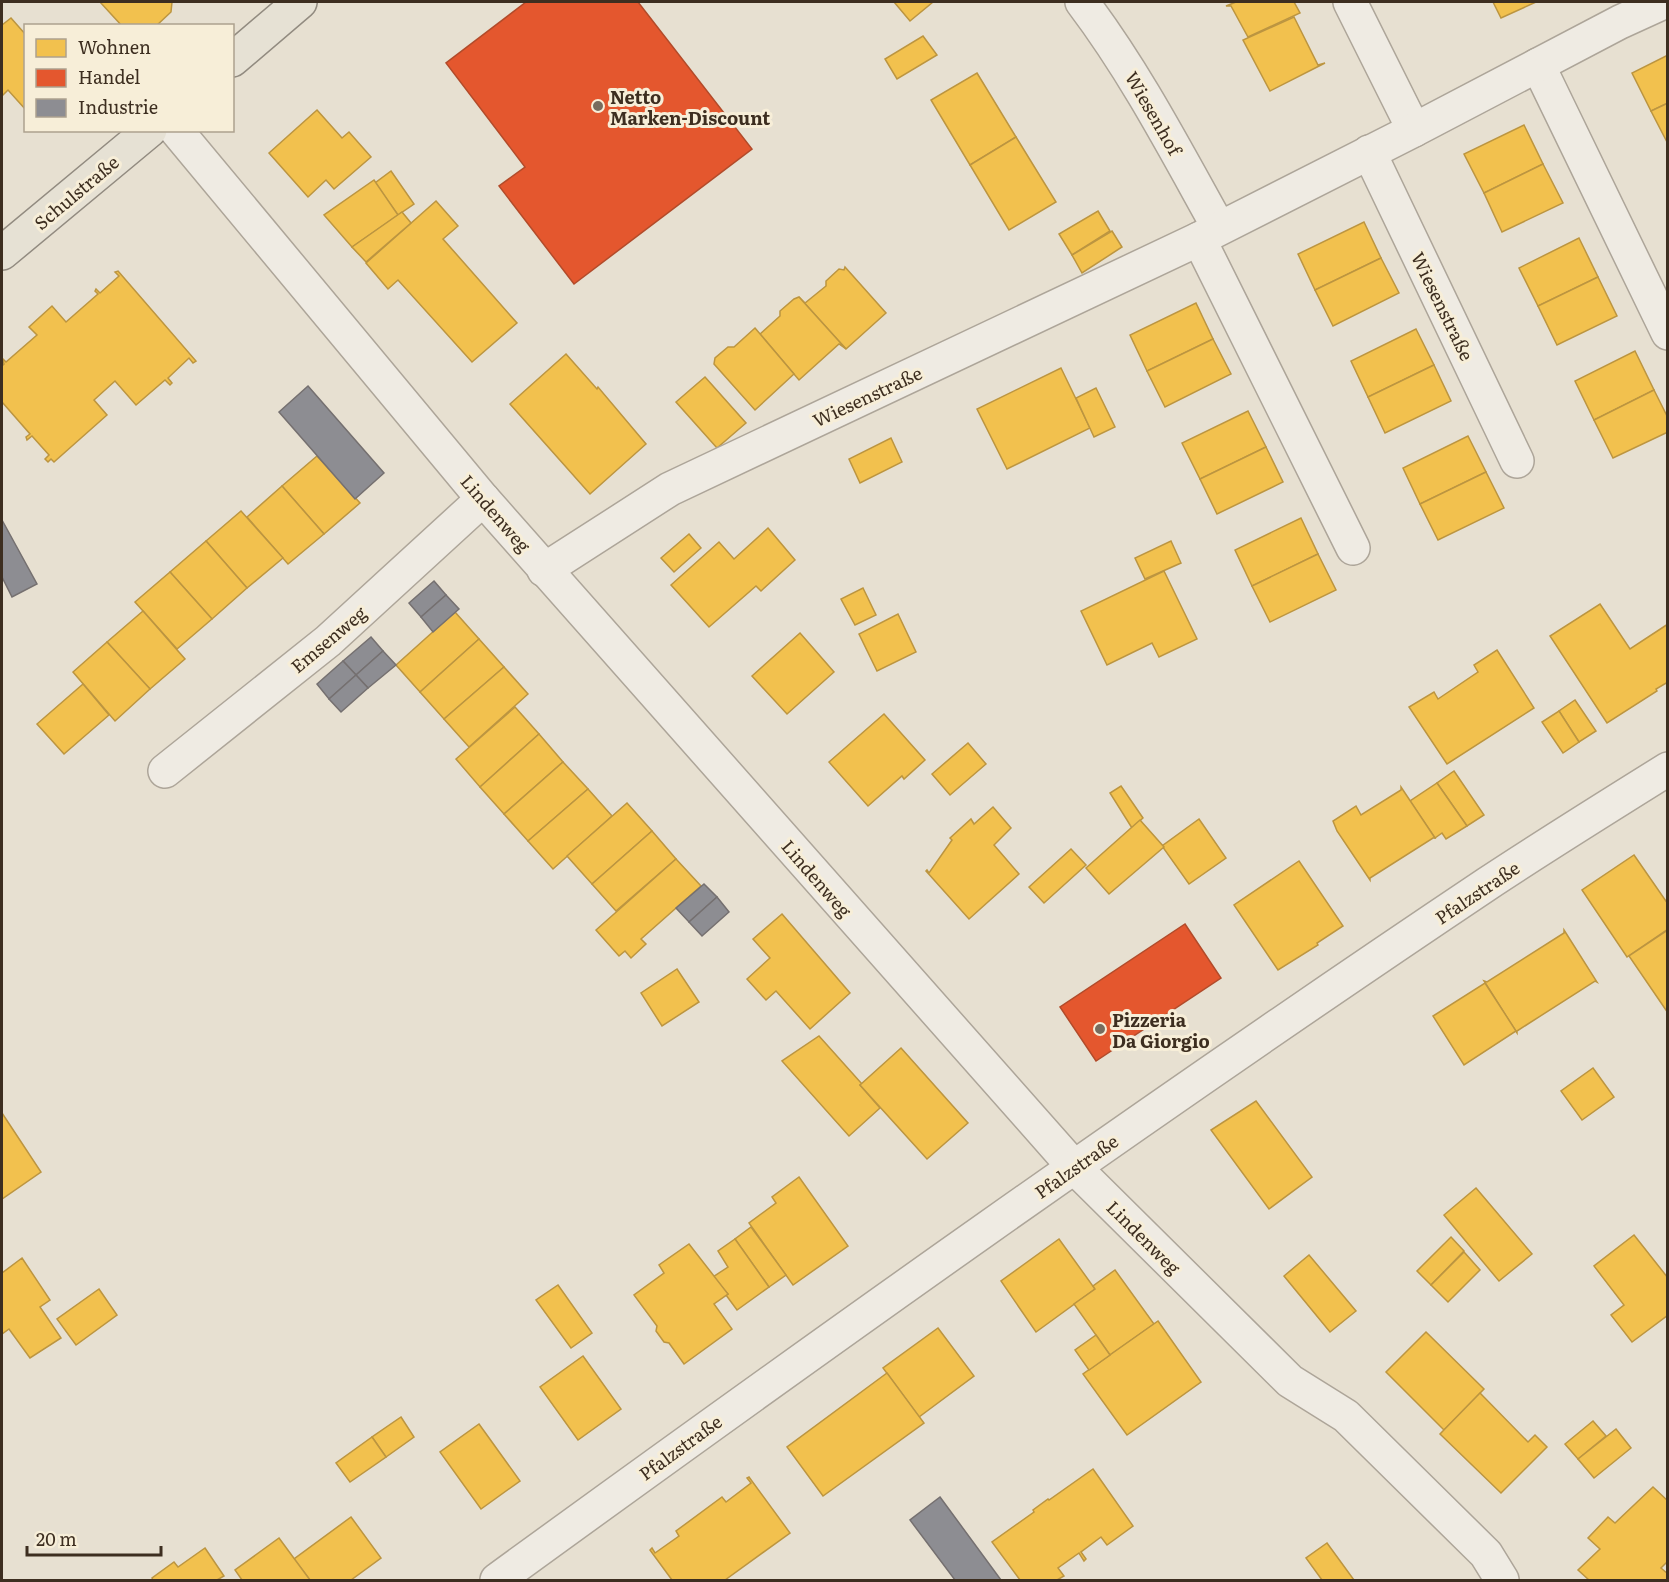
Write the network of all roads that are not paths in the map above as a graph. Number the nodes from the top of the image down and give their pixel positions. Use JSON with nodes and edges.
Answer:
{"nodes":[{"id":1,"x":300,"y":2,"type":"edge"},
{"id":2,"x":1082,"y":2,"type":"edge"},
{"id":3,"x":1350,"y":2,"type":"edge"},
{"id":4,"x":1664,"y":2,"type":"edge"},
{"id":5,"x":1615,"y":12,"type":"edge"},
{"id":6,"x":234,"y":58,"type":"edge"},
{"id":7,"x":1538,"y":65,"type":"junction"},
{"id":8,"x":1414,"y":130,"type":"junction"},
{"id":9,"x":148,"y":132,"type":"edge"},
{"id":10,"x":178,"y":132,"type":"edge"},
{"id":11,"x":1369,"y":152,"type":"junction"},
{"id":12,"x":1209,"y":233,"type":"junction"},
{"id":13,"x":2,"y":254,"type":"edge"},
{"id":14,"x":1668,"y":333,"type":"edge"},
{"id":15,"x":1517,"y":461,"type":"dead end"},
{"id":16,"x":483,"y":500,"type":"junction"},
{"id":17,"x":1353,"y":548,"type":"dead end"},
{"id":18,"x":544,"y":570,"type":"junction"},
{"id":19,"x":1668,"y":769,"type":"edge"},
{"id":20,"x":165,"y":771,"type":"dead end"},
{"id":21,"x":1074,"y":1167,"type":"junction"},
{"id":22,"x":497,"y":1581,"type":"edge"},
{"id":23,"x":1502,"y":1581,"type":"edge"}],
"edges":[{"from":1,"to":6,"type":"main road"},
{"from":2,"to":12,"type":"street","name":"Wiesenhof"},
{"from":3,"to":8,"type":"street"},
{"from":4,"to":5,"type":"street","name":"Wiesenstraße"},
{"from":5,"to":7,"type":"street","name":"Wiesenstraße"},
{"from":7,"to":8,"type":"street","name":"Wiesenstraße"},
{"from":7,"to":14,"type":"street"},
{"from":8,"to":11,"type":"street","name":"Wiesenstraße"},
{"from":9,"to":13,"type":"main road","name":"Schulstraße"},
{"from":10,"to":16,"type":"street","name":"Lindenweg"},
{"from":11,"to":12,"type":"street","name":"Wiesenstraße"},
{"from":11,"to":15,"type":"street","name":"Wiesenstraße"},
{"from":12,"to":17,"type":"street"},
{"from":12,"to":18,"type":"street","name":"Wiesenstraße"},
{"from":16,"to":18,"type":"street","name":"Lindenweg"},
{"from":16,"to":20,"type":"street","name":"Emsenweg"},
{"from":18,"to":21,"type":"street","name":"Lindenweg"},
{"from":19,"to":21,"type":"street","name":"Pfalzstraße"},
{"from":21,"to":22,"type":"street","name":"Pfalzstraße"},
{"from":21,"to":23,"type":"street","name":"Lindenweg"}]}
